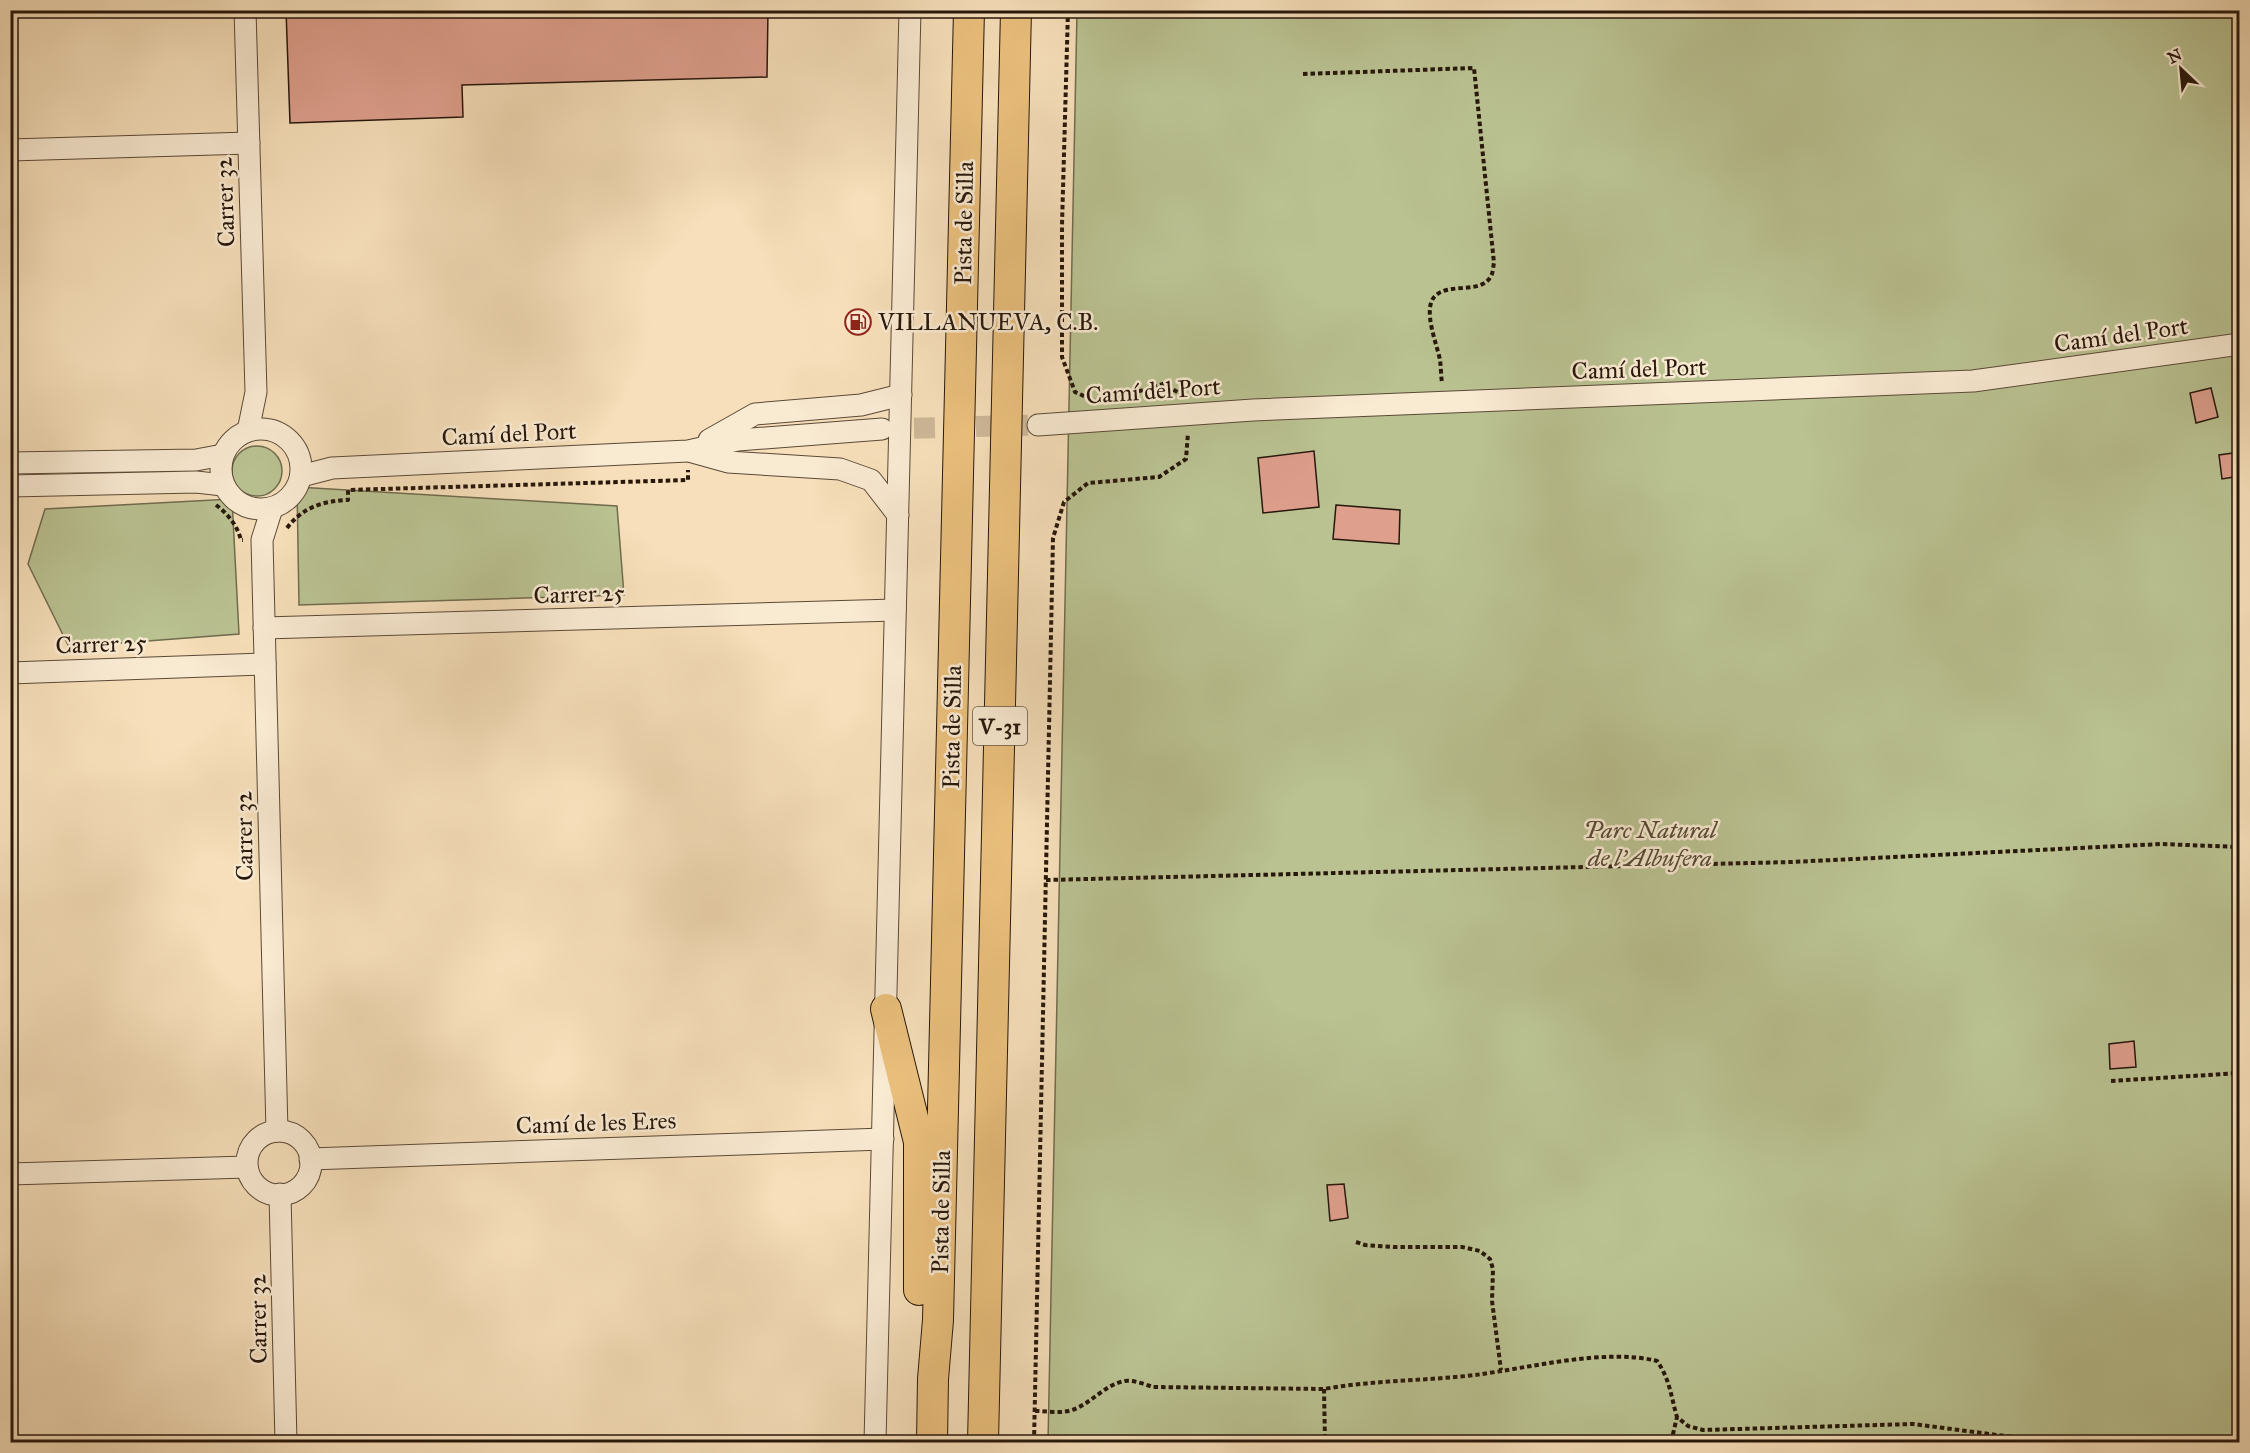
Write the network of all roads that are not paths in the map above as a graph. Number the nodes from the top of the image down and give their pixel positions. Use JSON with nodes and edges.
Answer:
{"nodes":[{"id":1,"x":245,"y":10,"type":"edge"},
{"id":2,"x":910,"y":10,"type":"edge"},
{"id":3,"x":969,"y":10,"type":"edge"},
{"id":4,"x":1016,"y":10,"type":"edge"},
{"id":5,"x":249,"y":143,"type":"junction"},
{"id":6,"x":10,"y":150,"type":"edge"},
{"id":7,"x":2240,"y":345,"type":"edge"},
{"id":8,"x":256,"y":392,"type":"junction"},
{"id":9,"x":901,"y":395,"type":"junction"},
{"id":10,"x":1038,"y":424,"type":"tunnel mouth"},
{"id":11,"x":882,"y":429,"type":"tunnel mouth"},
{"id":12,"x":248,"y":431,"type":"junction"},
{"id":13,"x":274,"y":431,"type":"junction"},
{"id":14,"x":688,"y":451,"type":"junction"},
{"id":15,"x":223,"y":455,"type":"junction"},
{"id":16,"x":298,"y":455,"type":"junction"},
{"id":17,"x":10,"y":463,"type":"edge"},
{"id":18,"x":332,"y":468,"type":"junction"},
{"id":19,"x":301,"y":476,"type":"junction"},
{"id":20,"x":10,"y":486,"type":"edge"},
{"id":21,"x":218,"y":494,"type":"junction"},
{"id":22,"x":247,"y":508,"type":"junction"},
{"id":23,"x":273,"y":508,"type":"junction"},
{"id":24,"x":898,"y":515,"type":"junction"},
{"id":25,"x":262,"y":540,"type":"junction"},
{"id":26,"x":896,"y":610,"type":"junction"},
{"id":27,"x":264,"y":628,"type":"junction"},
{"id":28,"x":265,"y":664,"type":"junction"},
{"id":29,"x":10,"y":673,"type":"edge"},
{"id":30,"x":886,"y":1009,"type":"junction"},
{"id":31,"x":277,"y":1131,"type":"junction"},
{"id":32,"x":883,"y":1138,"type":"junction"},
{"id":33,"x":310,"y":1159,"type":"junction"},
{"id":34,"x":247,"y":1167,"type":"junction"},
{"id":35,"x":10,"y":1174,"type":"edge"},
{"id":36,"x":280,"y":1194,"type":"junction"},
{"id":37,"x":933,"y":1379,"type":"junction"},
{"id":38,"x":286,"y":1443,"type":"edge"},
{"id":39,"x":875,"y":1443,"type":"edge"},
{"id":40,"x":932,"y":1443,"type":"edge"},
{"id":41,"x":983,"y":1443,"type":"edge"}],
"edges":[{"from":1,"to":5,"type":"street","name":"Carrer 32"},
{"from":2,"to":9,"type":"street"},
{"from":3,"to":37,"type":"highway","name":"Pista de Silla","number":"V-31"},
{"from":4,"to":41,"type":"highway","name":"Pista de Silla","number":"V-31"},
{"from":5,"to":6,"type":"street"},
{"from":5,"to":8,"type":"street","name":"Carrer 32"},
{"from":7,"to":10,"type":"street","name":"Camí del Port"},
{"from":8,"to":12,"type":"street","name":"Carrer 32"},
{"from":8,"to":13,"type":"street","name":"Carrer 32"},
{"from":9,"to":14,"type":"street","name":"Camí del Port"},
{"from":9,"to":24,"type":"street"},
{"from":11,"to":14,"type":"street","name":"Camí del Port"},
{"from":12,"to":13,"type":"street"},
{"from":12,"to":15,"type":"street"},
{"from":13,"to":16,"type":"street"},
{"from":14,"to":18,"type":"street","name":"Camí del Port"},
{"from":14,"to":24,"type":"street","name":"Camí del Port"},
{"from":15,"to":17,"type":"street"},
{"from":15,"to":21,"type":"street"},
{"from":16,"to":18,"type":"street","name":"Camí del Port"},
{"from":16,"to":19,"type":"street"},
{"from":18,"to":19,"type":"street","name":"Camí del Port"},
{"from":19,"to":23,"type":"street"},
{"from":20,"to":21,"type":"street"},
{"from":21,"to":22,"type":"street"},
{"from":22,"to":23,"type":"street"},
{"from":22,"to":25,"type":"street","name":"Carrer 32"},
{"from":23,"to":25,"type":"street","name":"Carrer 32"},
{"from":24,"to":26,"type":"street"},
{"from":25,"to":27,"type":"street","name":"Carrer 32"},
{"from":26,"to":27,"type":"street","name":"Carrer 25"},
{"from":26,"to":30,"type":"street"},
{"from":27,"to":28,"type":"street","name":"Carrer 32"},
{"from":28,"to":29,"type":"street","name":"Carrer 25"},
{"from":28,"to":31,"type":"street","name":"Carrer 32"},
{"from":30,"to":32,"type":"street"},
{"from":30,"to":37,"type":"highway"},
{"from":31,"to":33,"type":"street"},
{"from":31,"to":34,"type":"street"},
{"from":32,"to":33,"type":"street","name":"Camí de les Eres"},
{"from":32,"to":39,"type":"street"},
{"from":33,"to":36,"type":"street"},
{"from":34,"to":35,"type":"street"},
{"from":34,"to":36,"type":"street"},
{"from":36,"to":38,"type":"street","name":"Carrer 32"},
{"from":37,"to":40,"type":"highway","name":"Pista de Silla","number":"V-31"}]}
